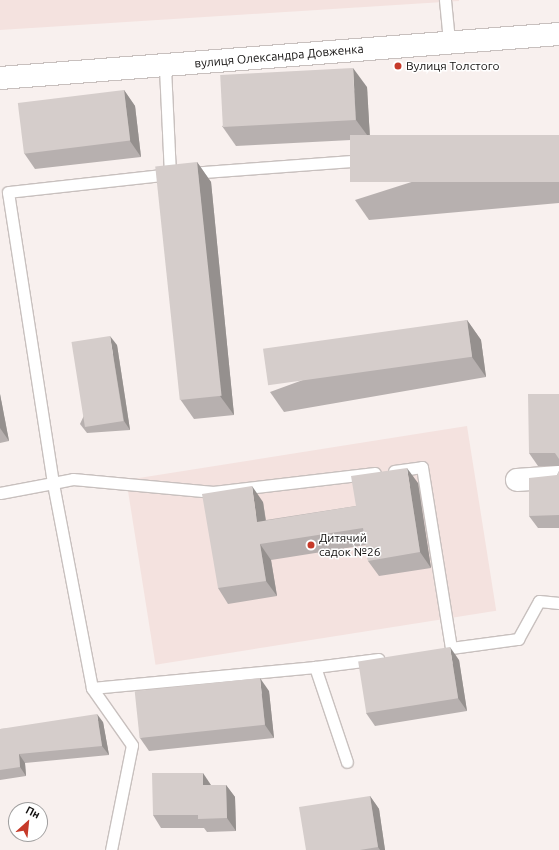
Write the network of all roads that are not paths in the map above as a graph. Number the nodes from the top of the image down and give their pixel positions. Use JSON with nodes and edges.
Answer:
{"nodes":[{"id":1,"x":445,"y":0,"type":"edge"},
{"id":2,"x":559,"y":34,"type":"edge"},
{"id":3,"x":449,"y":41,"type":"junction"},
{"id":4,"x":165,"y":66,"type":"junction"},
{"id":5,"x":0,"y":78,"type":"edge"},
{"id":6,"x":376,"y":159,"type":"edge"},
{"id":7,"x":170,"y":174,"type":"junction"},
{"id":8,"x":4,"y":192,"type":"edge"},
{"id":9,"x":559,"y":477,"type":"edge"},
{"id":10,"x":517,"y":480,"type":"dead end"},
{"id":11,"x":53,"y":483,"type":"junction"},
{"id":12,"x":0,"y":493,"type":"edge"},
{"id":13,"x":559,"y":603,"type":"edge"},
{"id":14,"x":451,"y":648,"type":"junction"},
{"id":15,"x":436,"y":650,"type":"edge"},
{"id":16,"x":391,"y":657,"type":"edge"},
{"id":17,"x":315,"y":667,"type":"junction"},
{"id":18,"x":92,"y":688,"type":"junction"},
{"id":19,"x":347,"y":762,"type":"dead end"},
{"id":20,"x":111,"y":850,"type":"edge"}],
"edges":[{"from":1,"to":3,"type":"lane"},
{"from":2,"to":3,"type":"main road","name":"вулиця Олександра Довженка"},
{"from":3,"to":4,"type":"main road","name":"вулиця Олександра Довженка"},
{"from":4,"to":5,"type":"main road","name":"вулиця Олександра Довженка"},
{"from":4,"to":7,"type":"lane"},
{"from":6,"to":7,"type":"lane"},
{"from":7,"to":8,"type":"lane"},
{"from":8,"to":11,"type":"lane"},
{"from":9,"to":10,"type":"main road"},
{"from":11,"to":12,"type":"lane"},
{"from":11,"to":14,"type":"lane"},
{"from":11,"to":18,"type":"lane"},
{"from":13,"to":14,"type":"lane"},
{"from":14,"to":15,"type":"lane"},
{"from":16,"to":17,"type":"lane"},
{"from":17,"to":18,"type":"lane"},
{"from":17,"to":19,"type":"lane"},
{"from":18,"to":20,"type":"lane"}]}
